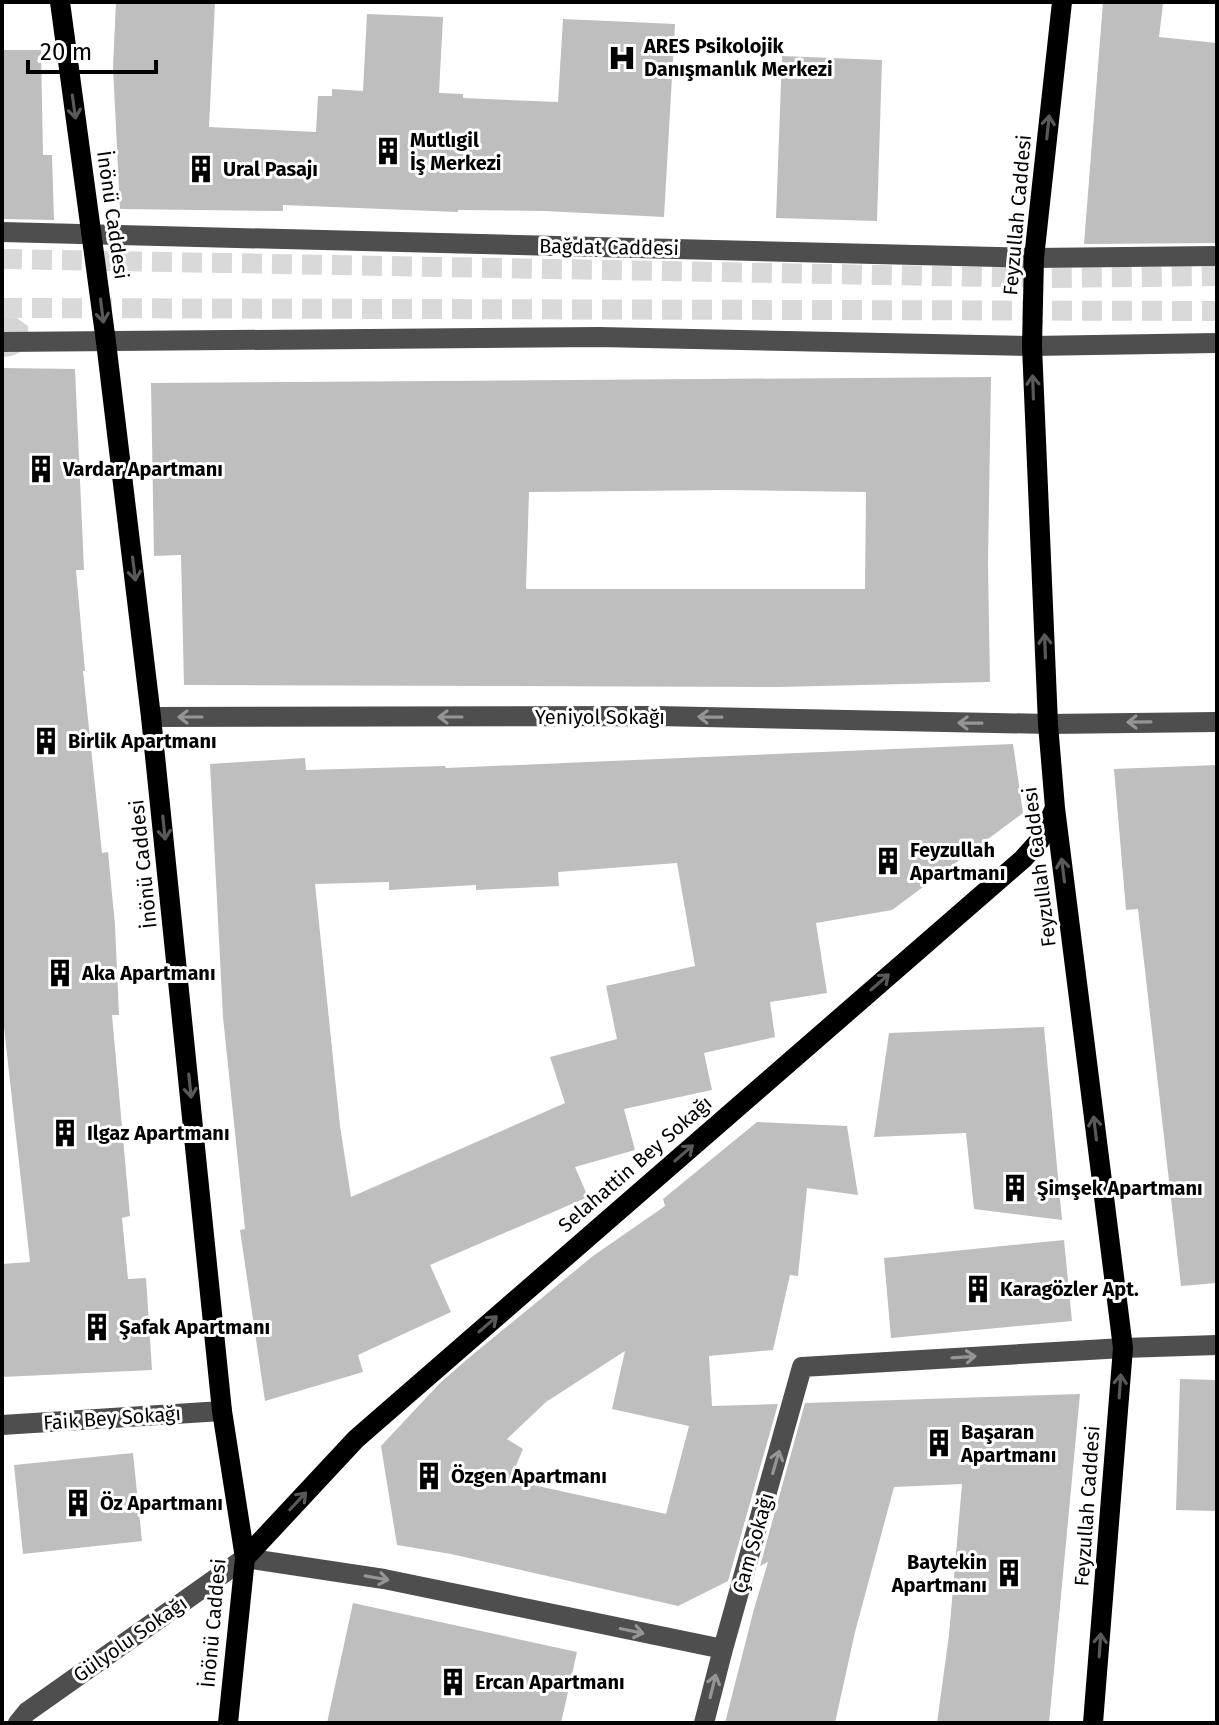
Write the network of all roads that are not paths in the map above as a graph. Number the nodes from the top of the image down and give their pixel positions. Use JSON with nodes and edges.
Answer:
{"nodes":[{"id":1,"x":60,"y":2,"type":"edge"},
{"id":2,"x":1062,"y":2,"type":"edge"},
{"id":3,"x":2,"y":232,"type":"edge"},
{"id":4,"x":92,"y":234,"type":"junction"},
{"id":5,"x":1217,"y":256,"type":"edge"},
{"id":6,"x":1034,"y":258,"type":"junction"},
{"id":7,"x":2,"y":342,"type":"edge"},
{"id":8,"x":106,"y":342,"type":"junction"},
{"id":9,"x":1217,"y":343,"type":"edge"},
{"id":10,"x":1032,"y":346,"type":"junction"},
{"id":11,"x":151,"y":717,"type":"junction"},
{"id":12,"x":1217,"y":722,"type":"edge"},
{"id":13,"x":1048,"y":724,"type":"junction"},
{"id":14,"x":1055,"y":808,"type":"junction"},
{"id":15,"x":1217,"y":1345,"type":"edge"},
{"id":16,"x":1123,"y":1348,"type":"junction"},
{"id":17,"x":222,"y":1411,"type":"junction"},
{"id":18,"x":2,"y":1425,"type":"edge"},
{"id":19,"x":245,"y":1558,"type":"junction"},
{"id":20,"x":723,"y":1649,"type":"junction"},
{"id":21,"x":18,"y":1723,"type":"edge"},
{"id":22,"x":228,"y":1723,"type":"edge"},
{"id":23,"x":704,"y":1723,"type":"edge"},
{"id":24,"x":1093,"y":1723,"type":"edge"}],
"edges":[{"from":1,"to":4,"type":"main road","name":"İnönü Caddesi","one_way":true},
{"from":6,"to":2,"type":"main road","name":"Feyzullah Caddesi","one_way":true},
{"from":3,"to":4,"type":"street","name":"Bağdat Caddesi"},
{"from":4,"to":6,"type":"street","name":"Bağdat Caddesi"},
{"from":4,"to":8,"type":"main road","name":"İnönü Caddesi","one_way":true},
{"from":5,"to":6,"type":"street","name":"Bağdat Caddesi"},
{"from":6,"to":10,"type":"main road","name":"Feyzullah Caddesi"},
{"from":7,"to":8,"type":"street"},
{"from":8,"to":10,"type":"street"},
{"from":8,"to":11,"type":"main road","name":"İnönü Caddesi","one_way":true},
{"from":9,"to":10,"type":"street"},
{"from":13,"to":10,"type":"main road","name":"Feyzullah Caddesi","one_way":true},
{"from":13,"to":11,"type":"street","name":"Yeniyol Sokağı","one_way":true},
{"from":11,"to":17,"type":"main road","name":"İnönü Caddesi","one_way":true},
{"from":12,"to":13,"type":"street","name":"Yeniyol Sokağı","one_way":true},
{"from":13,"to":14,"type":"main road","name":"Feyzullah Caddesi"},
{"from":16,"to":14,"type":"main road","name":"Feyzullah Caddesi","one_way":true},
{"from":19,"to":14,"type":"main road","name":"Selahattin Bey Sokağı","one_way":true},
{"from":15,"to":16,"type":"street","name":"Çam Sokağı"},
{"from":20,"to":16,"type":"street","name":"Çam Sokağı","one_way":true},
{"from":24,"to":16,"type":"main road","name":"Feyzullah Caddesi","one_way":true},
{"from":17,"to":18,"type":"street","name":"Faik Bey Sokağı"},
{"from":17,"to":19,"type":"main road","name":"İnönü Caddesi"},
{"from":19,"to":20,"type":"street","one_way":true},
{"from":19,"to":21,"type":"street","name":"Gülyolu Sokağı"},
{"from":19,"to":22,"type":"main road","name":"İnönü Caddesi"},
{"from":23,"to":20,"type":"street","one_way":true}]}
